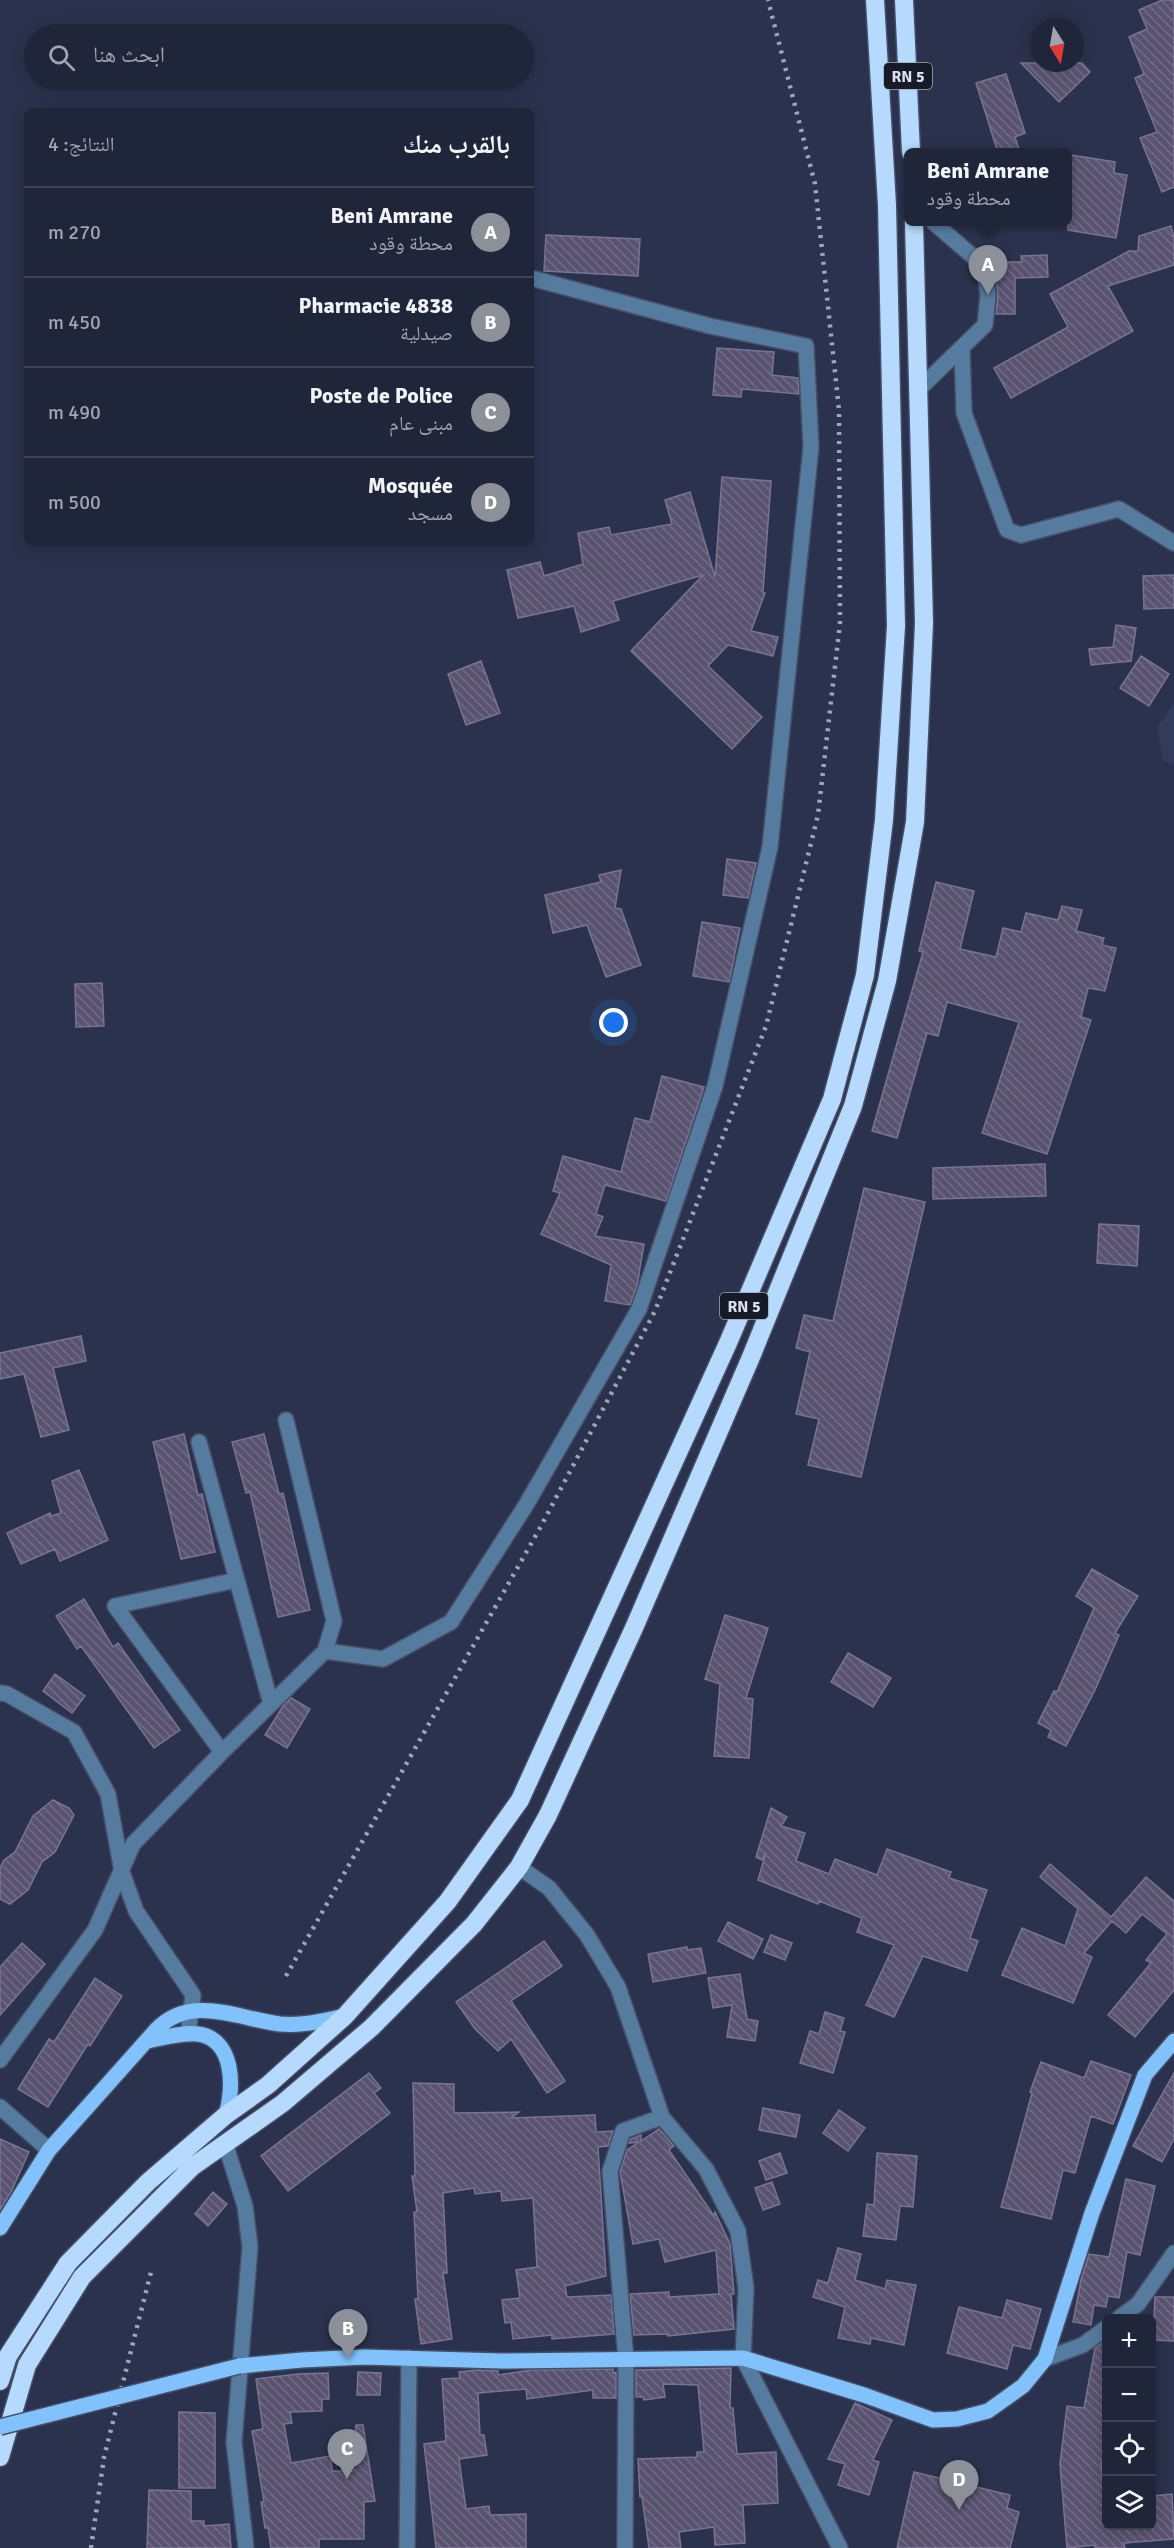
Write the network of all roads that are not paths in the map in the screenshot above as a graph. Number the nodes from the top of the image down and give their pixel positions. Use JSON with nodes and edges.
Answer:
{"nodes":[{"id":1,"x":875,"y":0,"type":"edge"},
{"id":2,"x":904,"y":0,"type":"edge"},
{"id":3,"x":911,"y":148,"type":"edge"},
{"id":4,"x":914,"y":226,"type":"edge"},
{"id":5,"x":938,"y":226,"type":"edge"},
{"id":6,"x":534,"y":279,"type":"edge"},
{"id":7,"x":962,"y":348,"type":"junction"},
{"id":8,"x":919,"y":389,"type":"junction"},
{"id":9,"x":1174,"y":543,"type":"edge"},
{"id":10,"x":286,"y":1419,"type":"dead end"},
{"id":11,"x":199,"y":1443,"type":"dead end"},
{"id":12,"x":237,"y":1580,"type":"junction"},
{"id":13,"x":325,"y":1651,"type":"junction"},
{"id":14,"x":0,"y":1693,"type":"edge"},
{"id":15,"x":271,"y":1704,"type":"junction"},
{"id":16,"x":222,"y":1752,"type":"junction"},
{"id":17,"x":519,"y":1867,"type":"junction"},
{"id":18,"x":122,"y":1872,"type":"junction"},
{"id":19,"x":192,"y":2010,"type":"junction"},
{"id":20,"x":345,"y":2016,"type":"junction"},
{"id":21,"x":188,"y":2034,"type":"junction"},
{"id":22,"x":147,"y":2041,"type":"junction"},
{"id":23,"x":1174,"y":2041,"type":"edge"},
{"id":24,"x":0,"y":2060,"type":"edge"},
{"id":25,"x":0,"y":2107,"type":"edge"},
{"id":26,"x":226,"y":2115,"type":"junction"},
{"id":27,"x":662,"y":2117,"type":"junction"},
{"id":28,"x":225,"y":2143,"type":"junction"},
{"id":29,"x":49,"y":2150,"type":"junction"},
{"id":30,"x":0,"y":2228,"type":"edge"},
{"id":31,"x":1174,"y":2253,"type":"edge"},
{"id":32,"x":1125,"y":2314,"type":"edge"},
{"id":33,"x":1102,"y":2332,"type":"edge"},
{"id":34,"x":409,"y":2358,"type":"junction"},
{"id":35,"x":743,"y":2358,"type":"junction"},
{"id":36,"x":1045,"y":2359,"type":"junction"},
{"id":37,"x":626,"y":2360,"type":"junction"},
{"id":38,"x":239,"y":2366,"type":"junction"},
{"id":39,"x":0,"y":2381,"type":"edge"},
{"id":40,"x":0,"y":2427,"type":"edge"},
{"id":41,"x":0,"y":2457,"type":"edge"},
{"id":42,"x":246,"y":2548,"type":"edge"},
{"id":43,"x":407,"y":2548,"type":"edge"},
{"id":44,"x":625,"y":2548,"type":"edge"},
{"id":45,"x":840,"y":2548,"type":"edge"}],
"edges":[{"from":1,"to":20,"type":"highway","number":"RN 5"},
{"from":2,"to":3,"type":"highway","number":"RN 5"},
{"from":4,"to":8,"type":"highway","number":"RN 5"},
{"from":5,"to":7,"type":"street"},
{"from":6,"to":13,"type":"street"},
{"from":7,"to":8,"type":"street"},
{"from":7,"to":9,"type":"street"},
{"from":8,"to":17,"type":"highway","number":"RN 5"},
{"from":10,"to":13,"type":"street"},
{"from":11,"to":12,"type":"street"},
{"from":12,"to":15,"type":"street"},
{"from":12,"to":16,"type":"street"},
{"from":13,"to":15,"type":"street"},
{"from":14,"to":18,"type":"street"},
{"from":15,"to":16,"type":"street"},
{"from":16,"to":18,"type":"street"},
{"from":17,"to":27,"type":"street"},
{"from":17,"to":28,"type":"highway","number":"RN 5"},
{"from":18,"to":19,"type":"street"},
{"from":18,"to":24,"type":"street"},
{"from":19,"to":20,"type":"main road"},
{"from":19,"to":21,"type":"street"},
{"from":19,"to":22,"type":"main road"},
{"from":20,"to":26,"type":"highway","number":"RN 5"},
{"from":21,"to":22,"type":"main road"},
{"from":21,"to":26,"type":"main road"},
{"from":22,"to":29,"type":"main road"},
{"from":23,"to":36,"type":"main road"},
{"from":25,"to":29,"type":"street"},
{"from":26,"to":39,"type":"highway","number":"RN 5"},
{"from":27,"to":35,"type":"street"},
{"from":27,"to":37,"type":"street"},
{"from":28,"to":38,"type":"street"},
{"from":28,"to":41,"type":"highway","number":"RN 5"},
{"from":29,"to":30,"type":"main road"},
{"from":31,"to":32,"type":"street"},
{"from":33,"to":36,"type":"street"},
{"from":34,"to":37,"type":"main road"},
{"from":34,"to":38,"type":"main road"},
{"from":34,"to":43,"type":"street"},
{"from":35,"to":36,"type":"main road"},
{"from":35,"to":37,"type":"main road"},
{"from":35,"to":45,"type":"street"},
{"from":37,"to":44,"type":"street"},
{"from":38,"to":40,"type":"main road","bridge":true},
{"from":38,"to":42,"type":"street"}]}
